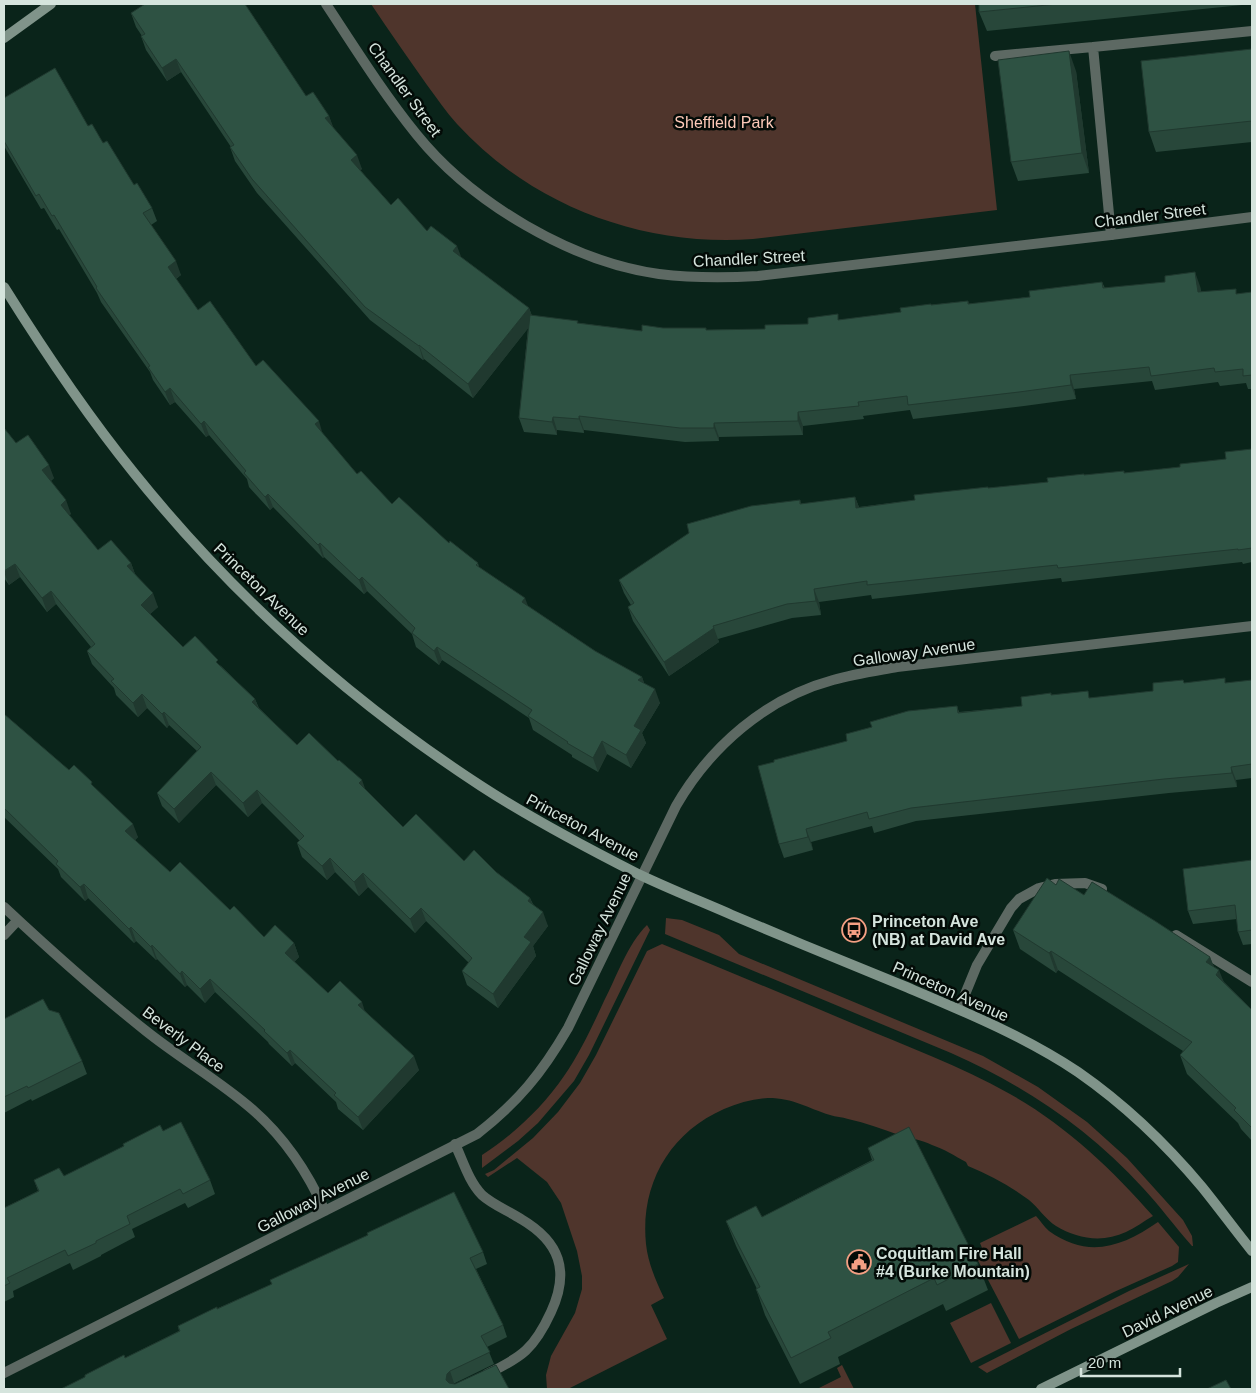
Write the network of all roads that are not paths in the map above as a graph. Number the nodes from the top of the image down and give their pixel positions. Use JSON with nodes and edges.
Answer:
{"nodes":[{"id":1,"x":51,"y":4,"type":"edge"},
{"id":2,"x":326,"y":4,"type":"edge"},
{"id":3,"x":1252,"y":31,"type":"edge"},
{"id":4,"x":4,"y":38,"type":"edge"},
{"id":5,"x":1093,"y":47,"type":"junction"},
{"id":6,"x":994,"y":56,"type":"dead end"},
{"id":7,"x":1252,"y":217,"type":"edge"},
{"id":8,"x":1111,"y":235,"type":"junction"},
{"id":9,"x":4,"y":288,"type":"edge"},
{"id":10,"x":1252,"y":626,"type":"edge"},
{"id":11,"x":642,"y":876,"type":"junction"},
{"id":12,"x":1108,"y":893,"type":"edge"},
{"id":13,"x":4,"y":907,"type":"edge"},
{"id":14,"x":18,"y":920,"type":"junction"},
{"id":15,"x":1166,"y":929,"type":"edge"},
{"id":16,"x":4,"y":935,"type":"edge"},
{"id":17,"x":1252,"y":982,"type":"edge"},
{"id":18,"x":960,"y":1009,"type":"junction"},
{"id":19,"x":455,"y":1144,"type":"junction"},
{"id":20,"x":325,"y":1211,"type":"junction"},
{"id":21,"x":1252,"y":1251,"type":"edge"},
{"id":22,"x":1252,"y":1287,"type":"edge"},
{"id":23,"x":4,"y":1373,"type":"edge"},
{"id":24,"x":474,"y":1381,"type":"edge"},
{"id":25,"x":1041,"y":1389,"type":"edge"}],
"edges":[{"from":1,"to":4,"type":"street"},
{"from":2,"to":8,"type":"street","name":"Chandler Street"},
{"from":3,"to":5,"type":"street"},
{"from":5,"to":6,"type":"street"},
{"from":5,"to":8,"type":"street"},
{"from":7,"to":8,"type":"street","name":"Chandler Street"},
{"from":9,"to":11,"type":"street","name":"Princeton Avenue"},
{"from":10,"to":11,"type":"street","name":"Galloway Avenue"},
{"from":11,"to":18,"type":"street","name":"Princeton Avenue"},
{"from":11,"to":19,"type":"street","name":"Galloway Avenue"},
{"from":12,"to":18,"type":"street"},
{"from":13,"to":14,"type":"street","name":"Beverly Place"},
{"from":14,"to":16,"type":"street"},
{"from":14,"to":20,"type":"street","name":"Beverly Place"},
{"from":15,"to":17,"type":"street"},
{"from":18,"to":21,"type":"street","name":"Princeton Avenue"},
{"from":19,"to":20,"type":"street","name":"Galloway Avenue"},
{"from":19,"to":24,"type":"street"},
{"from":20,"to":23,"type":"street","name":"Galloway Avenue"},
{"from":22,"to":25,"type":"street","name":"David Avenue"}]}
